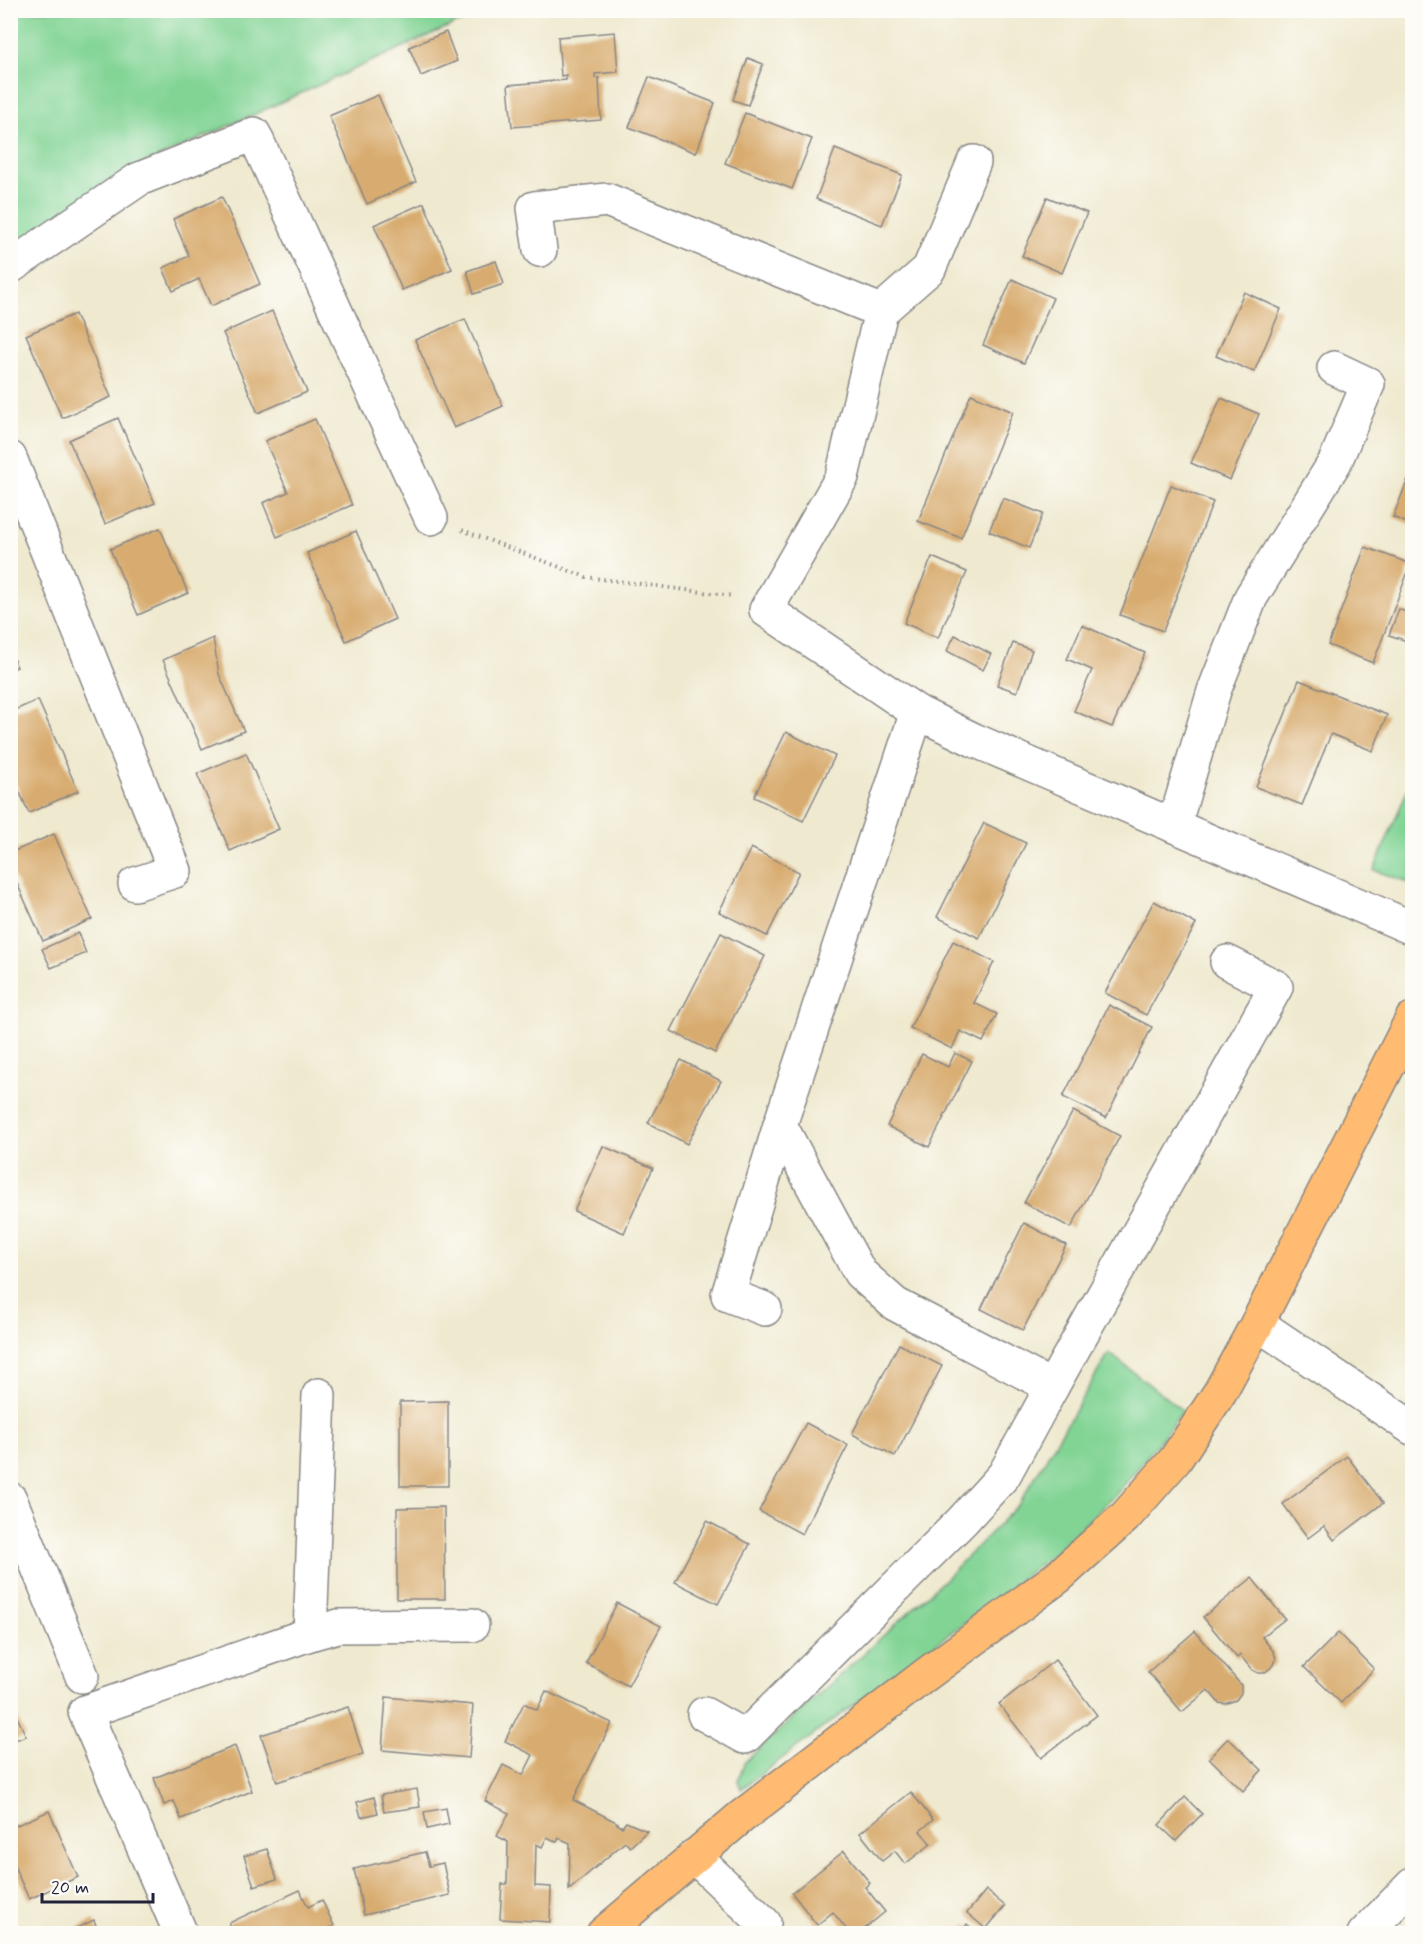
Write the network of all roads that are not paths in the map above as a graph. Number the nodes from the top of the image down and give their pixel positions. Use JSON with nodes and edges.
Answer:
{"nodes":[{"id":1,"x":974,"y":162,"type":"dead end"},
{"id":2,"x":540,"y":250,"type":"dead end"},
{"id":3,"x":10,"y":267,"type":"edge"},
{"id":4,"x":880,"y":310,"type":"junction"},
{"id":5,"x":1334,"y":369,"type":"dead end"},
{"id":6,"x":10,"y":458,"type":"edge"},
{"id":7,"x":431,"y":518,"type":"road end"},
{"id":8,"x":917,"y":712,"type":"junction"},
{"id":9,"x":1174,"y":826,"type":"junction"},
{"id":10,"x":135,"y":884,"type":"dead end"},
{"id":11,"x":1413,"y":928,"type":"edge"},
{"id":12,"x":1227,"y":962,"type":"dead end"},
{"id":13,"x":1413,"y":1019,"type":"edge"},
{"id":14,"x":780,"y":1125,"type":"junction"},
{"id":15,"x":765,"y":1309,"type":"dead end"},
{"id":16,"x":1258,"y":1322,"type":"junction"},
{"id":17,"x":1052,"y":1387,"type":"junction"},
{"id":18,"x":319,"y":1395,"type":"dead end"},
{"id":19,"x":1413,"y":1428,"type":"edge"},
{"id":20,"x":10,"y":1499,"type":"edge"},
{"id":21,"x":472,"y":1624,"type":"dead end"},
{"id":22,"x":310,"y":1634,"type":"junction"},
{"id":23,"x":82,"y":1676,"type":"dead end"},
{"id":24,"x":704,"y":1714,"type":"dead end"},
{"id":25,"x":694,"y":1856,"type":"junction"},
{"id":26,"x":1413,"y":1885,"type":"edge"},
{"id":27,"x":181,"y":1934,"type":"edge"},
{"id":28,"x":603,"y":1934,"type":"edge"},
{"id":29,"x":761,"y":1934,"type":"edge"},
{"id":30,"x":1364,"y":1934,"type":"edge"}],
"edges":[{"from":1,"to":4,"type":"street"},
{"from":2,"to":4,"type":"street"},
{"from":3,"to":7,"type":"street"},
{"from":4,"to":8,"type":"street"},
{"from":5,"to":9,"type":"street"},
{"from":6,"to":10,"type":"street"},
{"from":8,"to":9,"type":"street"},
{"from":8,"to":14,"type":"street"},
{"from":9,"to":11,"type":"street"},
{"from":12,"to":17,"type":"street"},
{"from":13,"to":16,"type":"main road"},
{"from":14,"to":15,"type":"street"},
{"from":14,"to":17,"type":"street"},
{"from":16,"to":19,"type":"street"},
{"from":16,"to":25,"type":"main road"},
{"from":17,"to":24,"type":"street"},
{"from":18,"to":22,"type":"street"},
{"from":20,"to":23,"type":"street"},
{"from":21,"to":22,"type":"street"},
{"from":22,"to":27,"type":"street"},
{"from":25,"to":28,"type":"main road"},
{"from":25,"to":29,"type":"street"},
{"from":26,"to":30,"type":"street"}]}
